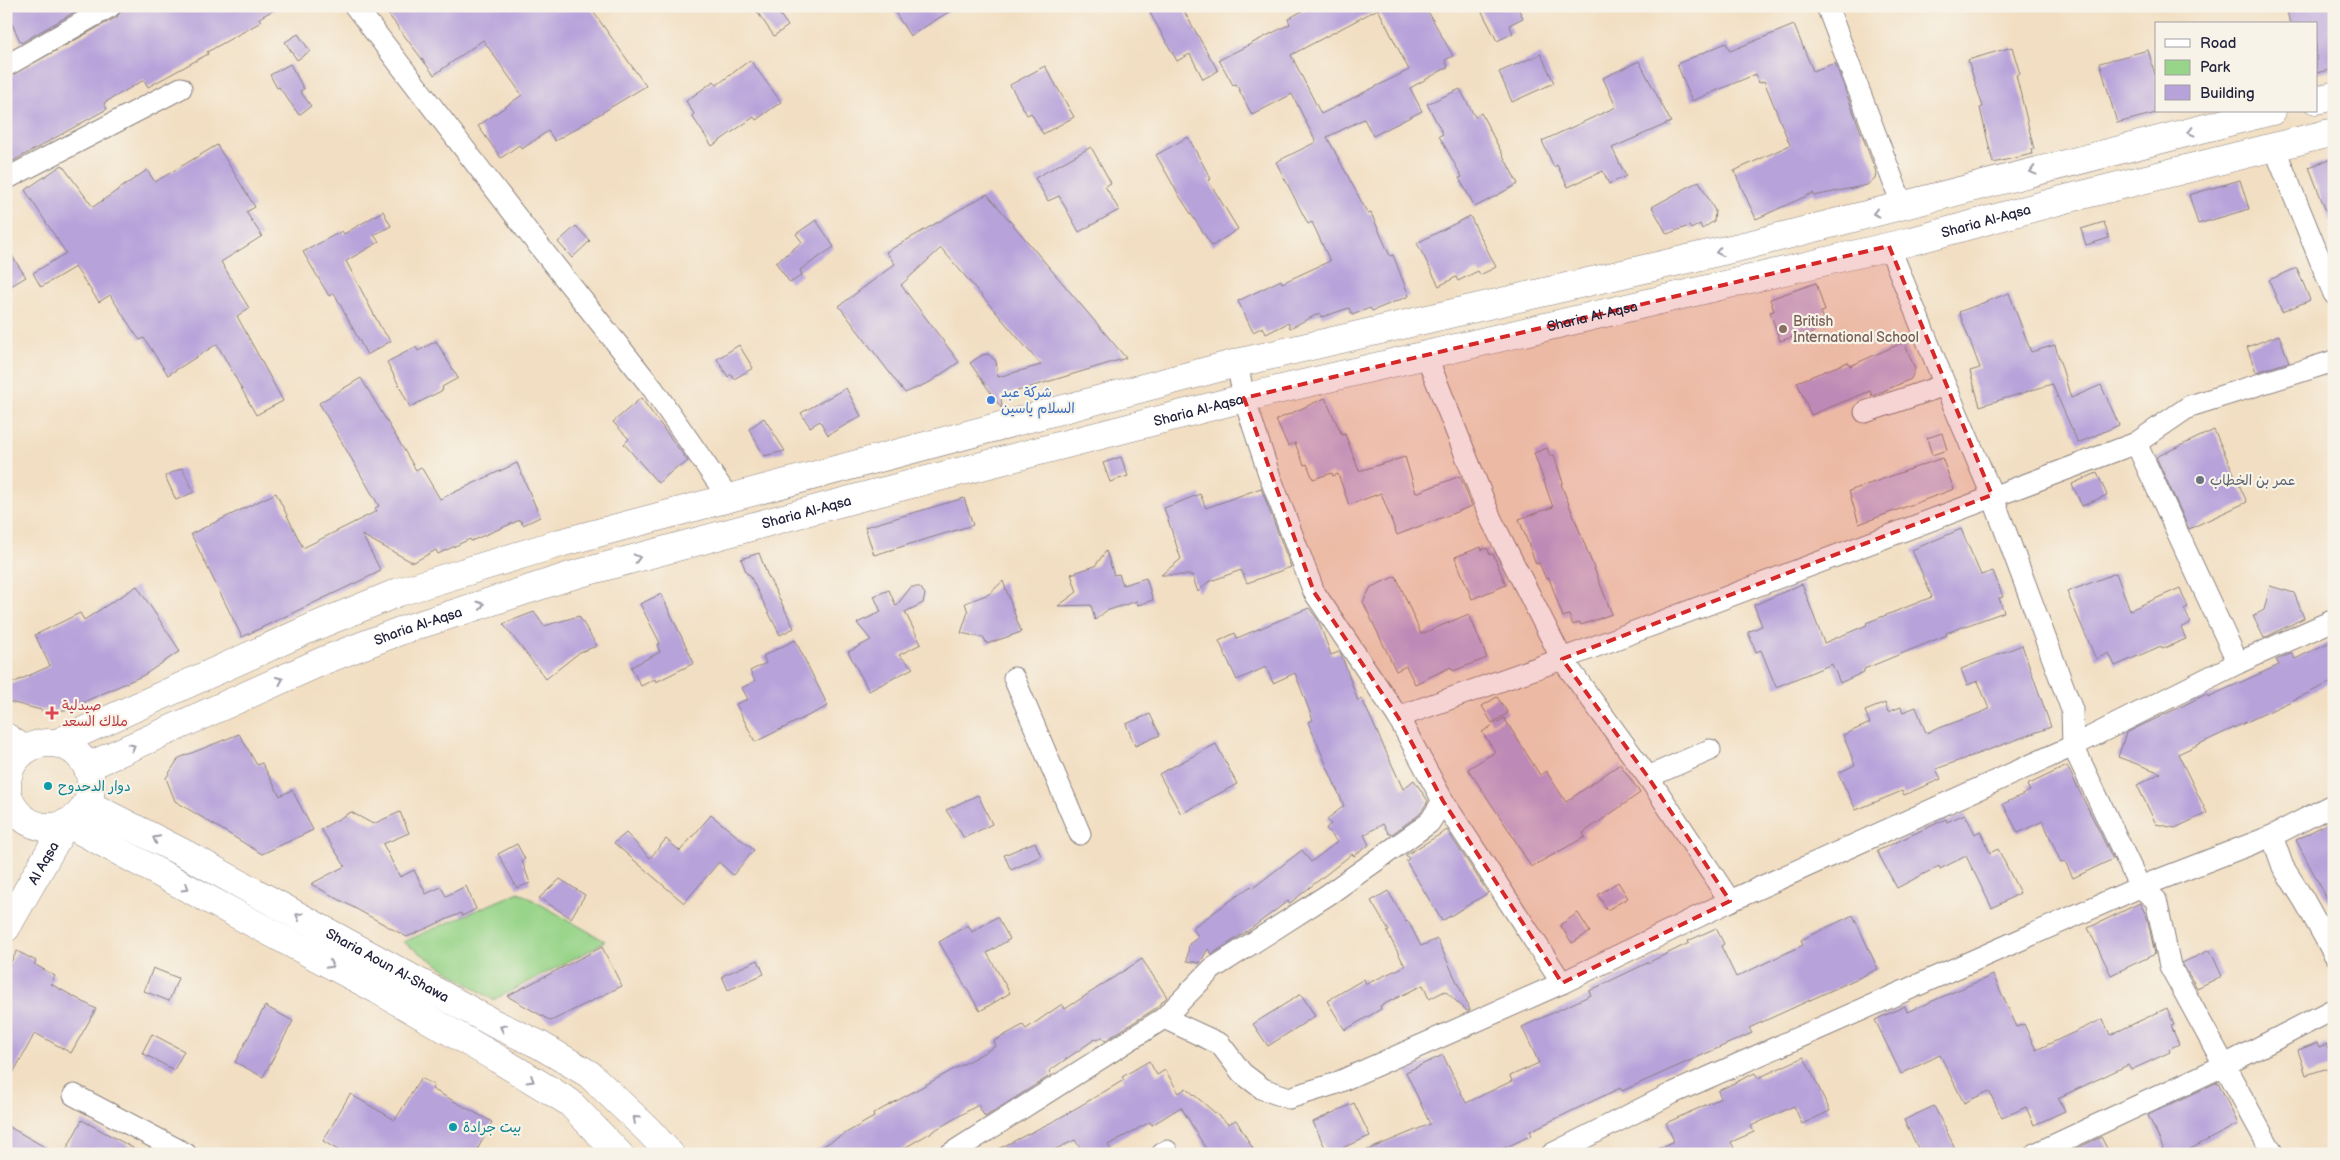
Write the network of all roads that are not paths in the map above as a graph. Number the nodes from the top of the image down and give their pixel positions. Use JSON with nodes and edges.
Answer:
{"nodes":[{"id":1,"x":111,"y":6,"type":"edge"},
{"id":2,"x":356,"y":6,"type":"edge"},
{"id":3,"x":1827,"y":6,"type":"edge"},
{"id":4,"x":6,"y":66,"type":"edge"},
{"id":5,"x":181,"y":88,"type":"dead end"},
{"id":6,"x":2334,"y":96,"type":"edge"},
{"id":7,"x":2318,"y":100,"type":"edge"},
{"id":8,"x":2268,"y":112,"type":"edge"},
{"id":9,"x":2334,"y":132,"type":"edge"},
{"id":10,"x":2274,"y":147,"type":"junction"},
{"id":11,"x":6,"y":180,"type":"edge"},
{"id":12,"x":1903,"y":207,"type":"junction"},
{"id":13,"x":1889,"y":246,"type":"junction"},
{"id":14,"x":2334,"y":294,"type":"edge"},
{"id":15,"x":1426,"y":355,"type":"junction"},
{"id":16,"x":2334,"y":361,"type":"edge"},
{"id":17,"x":1237,"y":363,"type":"junction"},
{"id":18,"x":1944,"y":386,"type":"junction"},
{"id":19,"x":1244,"y":398,"type":"junction"},
{"id":20,"x":1865,"y":412,"type":"dead end"},
{"id":21,"x":2136,"y":443,"type":"junction"},
{"id":22,"x":1992,"y":495,"type":"junction"},
{"id":23,"x":728,"y":497,"type":"junction"},
{"id":24,"x":2334,"y":620,"type":"edge"},
{"id":25,"x":1562,"y":659,"type":"junction"},
{"id":26,"x":2238,"y":663,"type":"junction"},
{"id":27,"x":1014,"y":678,"type":"dead end"},
{"id":28,"x":1398,"y":717,"type":"junction"},
{"id":29,"x":15,"y":743,"type":"edge"},
{"id":30,"x":57,"y":743,"type":"junction"},
{"id":31,"x":2073,"y":746,"type":"junction"},
{"id":32,"x":1710,"y":750,"type":"dead end"},
{"id":33,"x":88,"y":767,"type":"junction"},
{"id":34,"x":1648,"y":777,"type":"junction"},
{"id":35,"x":7,"y":797,"type":"edge"},
{"id":36,"x":1443,"y":801,"type":"junction"},
{"id":37,"x":87,"y":804,"type":"junction"},
{"id":38,"x":2334,"y":804,"type":"edge"},
{"id":39,"x":66,"y":824,"type":"junction"},
{"id":40,"x":1080,"y":834,"type":"dead end"},
{"id":41,"x":2272,"y":836,"type":"junction"},
{"id":42,"x":2140,"y":887,"type":"junction"},
{"id":43,"x":1730,"y":901,"type":"junction"},
{"id":44,"x":6,"y":928,"type":"edge"},
{"id":45,"x":2334,"y":954,"type":"edge"},
{"id":46,"x":1562,"y":983,"type":"junction"},
{"id":47,"x":2334,"y":1009,"type":"edge"},
{"id":48,"x":1164,"y":1018,"type":"junction"},
{"id":49,"x":2223,"y":1066,"type":"junction"},
{"id":50,"x":74,"y":1095,"type":"dead end"},
{"id":51,"x":186,"y":1154,"type":"edge"},
{"id":52,"x":619,"y":1154,"type":"edge"},
{"id":53,"x":670,"y":1154,"type":"edge"},
{"id":54,"x":950,"y":1154,"type":"edge"},
{"id":55,"x":1552,"y":1154,"type":"edge"},
{"id":56,"x":2035,"y":1154,"type":"edge"},
{"id":57,"x":2273,"y":1154,"type":"edge"}],
"edges":[{"from":1,"to":4,"type":"street"},
{"from":2,"to":23,"type":"street"},
{"from":3,"to":12,"type":"street"},
{"from":5,"to":11,"type":"street"},
{"from":6,"to":7,"type":"main road"},
{"from":8,"to":12,"type":"main road","one_way":true},
{"from":9,"to":10,"type":"main road","name":"Sharia Al-Aqsa"},
{"from":10,"to":13,"type":"main road","name":"Sharia Al-Aqsa"},
{"from":10,"to":14,"type":"street"},
{"from":12,"to":17,"type":"main road","one_way":true},
{"from":13,"to":15,"type":"main road","name":"Sharia Al-Aqsa"},
{"from":13,"to":18,"type":"street"},
{"from":15,"to":19,"type":"main road","name":"Sharia Al-Aqsa"},
{"from":15,"to":25,"type":"street"},
{"from":16,"to":21,"type":"street"},
{"from":17,"to":19,"type":"street"},
{"from":17,"to":23,"type":"main road"},
{"from":18,"to":20,"type":"street"},
{"from":18,"to":22,"type":"street"},
{"from":19,"to":28,"type":"street"},
{"from":33,"to":19,"type":"main road","name":"Sharia Al-Aqsa","one_way":true},
{"from":21,"to":22,"type":"street"},
{"from":21,"to":26,"type":"street"},
{"from":22,"to":25,"type":"street"},
{"from":22,"to":31,"type":"street"},
{"from":23,"to":30,"type":"main road"},
{"from":24,"to":26,"type":"street"},
{"from":25,"to":28,"type":"street"},
{"from":25,"to":34,"type":"street"},
{"from":26,"to":31,"type":"street"},
{"from":27,"to":40,"type":"street"},
{"from":28,"to":36,"type":"street"},
{"from":29,"to":30,"type":"main road"},
{"from":29,"to":35,"type":"main road"},
{"from":30,"to":33,"type":"main road"},
{"from":31,"to":42,"type":"street"},
{"from":31,"to":43,"type":"street"},
{"from":32,"to":34,"type":"street"},
{"from":33,"to":37,"type":"main road"},
{"from":34,"to":43,"type":"street"},
{"from":35,"to":39,"type":"main road"},
{"from":36,"to":46,"type":"street"},
{"from":36,"to":48,"type":"street"},
{"from":37,"to":39,"type":"main road"},
{"from":53,"to":37,"type":"main road","name":"Sharia Aoun Al-Shawa","one_way":true},
{"from":38,"to":41,"type":"street"},
{"from":39,"to":44,"type":"main road","name":"Al Aqsa"},
{"from":39,"to":52,"type":"main road","name":"Sharia Aoun Al-Shawa","one_way":true},
{"from":41,"to":42,"type":"street"},
{"from":41,"to":45,"type":"street"},
{"from":42,"to":49,"type":"street"},
{"from":42,"to":55,"type":"street"},
{"from":43,"to":46,"type":"street"},
{"from":46,"to":48,"type":"street"},
{"from":47,"to":49,"type":"street"},
{"from":48,"to":54,"type":"street"},
{"from":49,"to":56,"type":"street"},
{"from":49,"to":57,"type":"street"},
{"from":50,"to":51,"type":"street"}]}
